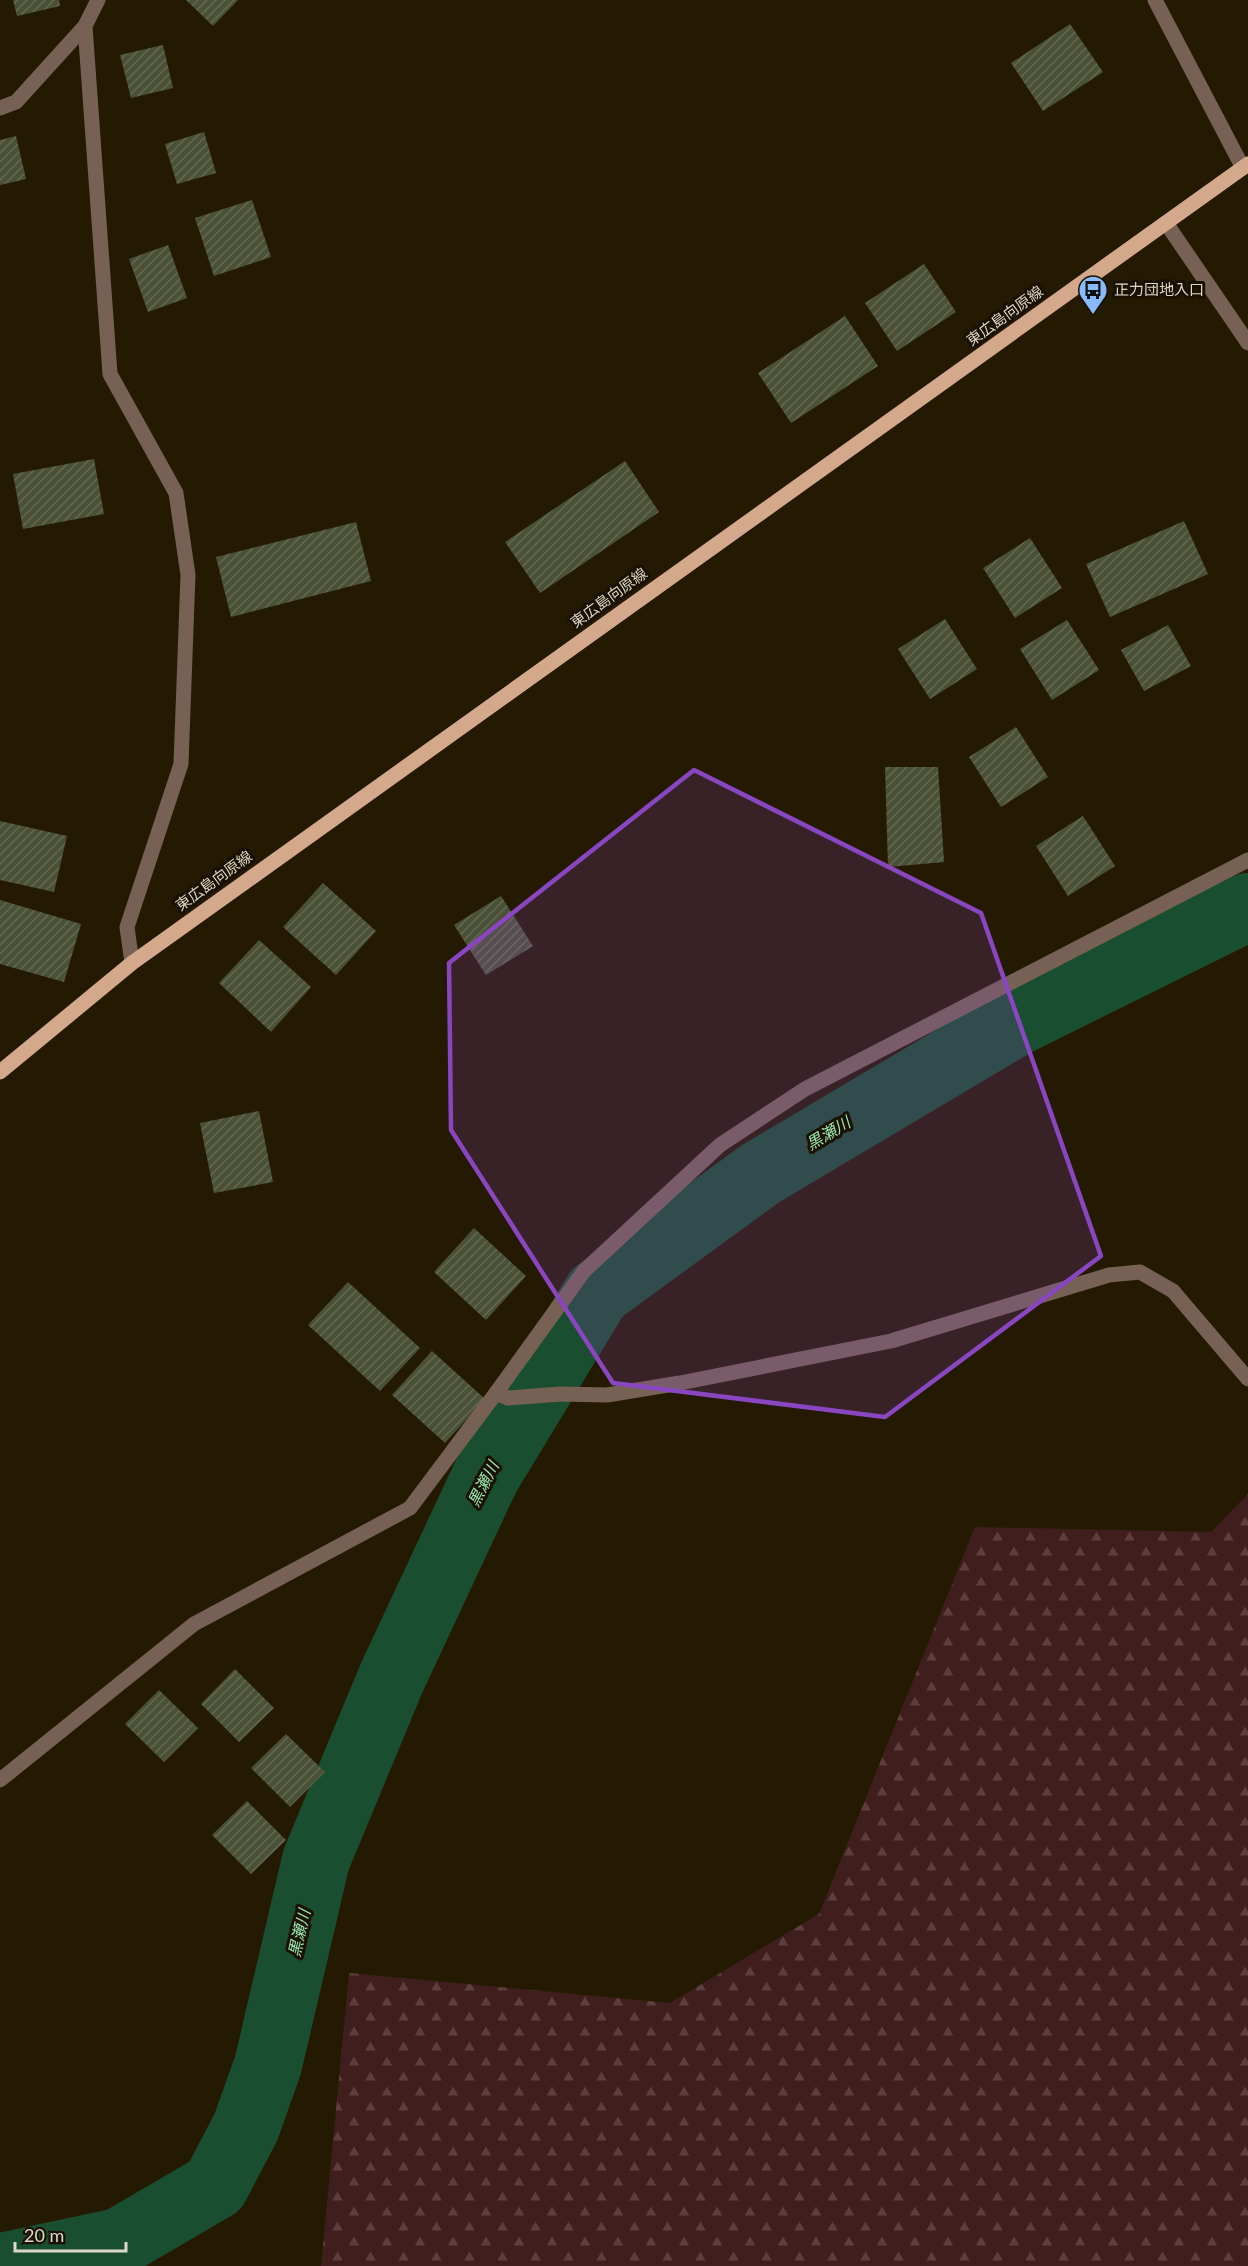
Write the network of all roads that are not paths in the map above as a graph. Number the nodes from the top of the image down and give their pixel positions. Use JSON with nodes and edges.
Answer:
{"nodes":[{"id":1,"x":98,"y":0,"type":"edge"},
{"id":2,"x":1155,"y":0,"type":"edge"},
{"id":3,"x":85,"y":26,"type":"junction"},
{"id":4,"x":0,"y":108,"type":"edge"},
{"id":5,"x":1246,"y":166,"type":"edge"},
{"id":6,"x":1166,"y":223,"type":"junction"},
{"id":7,"x":1248,"y":343,"type":"edge"},
{"id":8,"x":1248,"y":860,"type":"edge"},
{"id":9,"x":132,"y":963,"type":"junction"},
{"id":10,"x":0,"y":1072,"type":"edge"},
{"id":11,"x":1248,"y":1378,"type":"edge"},
{"id":12,"x":502,"y":1395,"type":"junction"},
{"id":13,"x":0,"y":1780,"type":"edge"}],
"edges":[{"from":1,"to":3,"type":"street"},
{"from":2,"to":5,"type":"street"},
{"from":3,"to":4,"type":"street"},
{"from":3,"to":9,"type":"street"},
{"from":5,"to":6,"type":"main road","name":"東広島向原線"},
{"from":6,"to":7,"type":"street"},
{"from":6,"to":9,"type":"main road","name":"東広島向原線"},
{"from":8,"to":12,"type":"street"},
{"from":9,"to":10,"type":"main road","name":"東広島向原線"},
{"from":11,"to":12,"type":"street"},
{"from":12,"to":13,"type":"street"}]}
